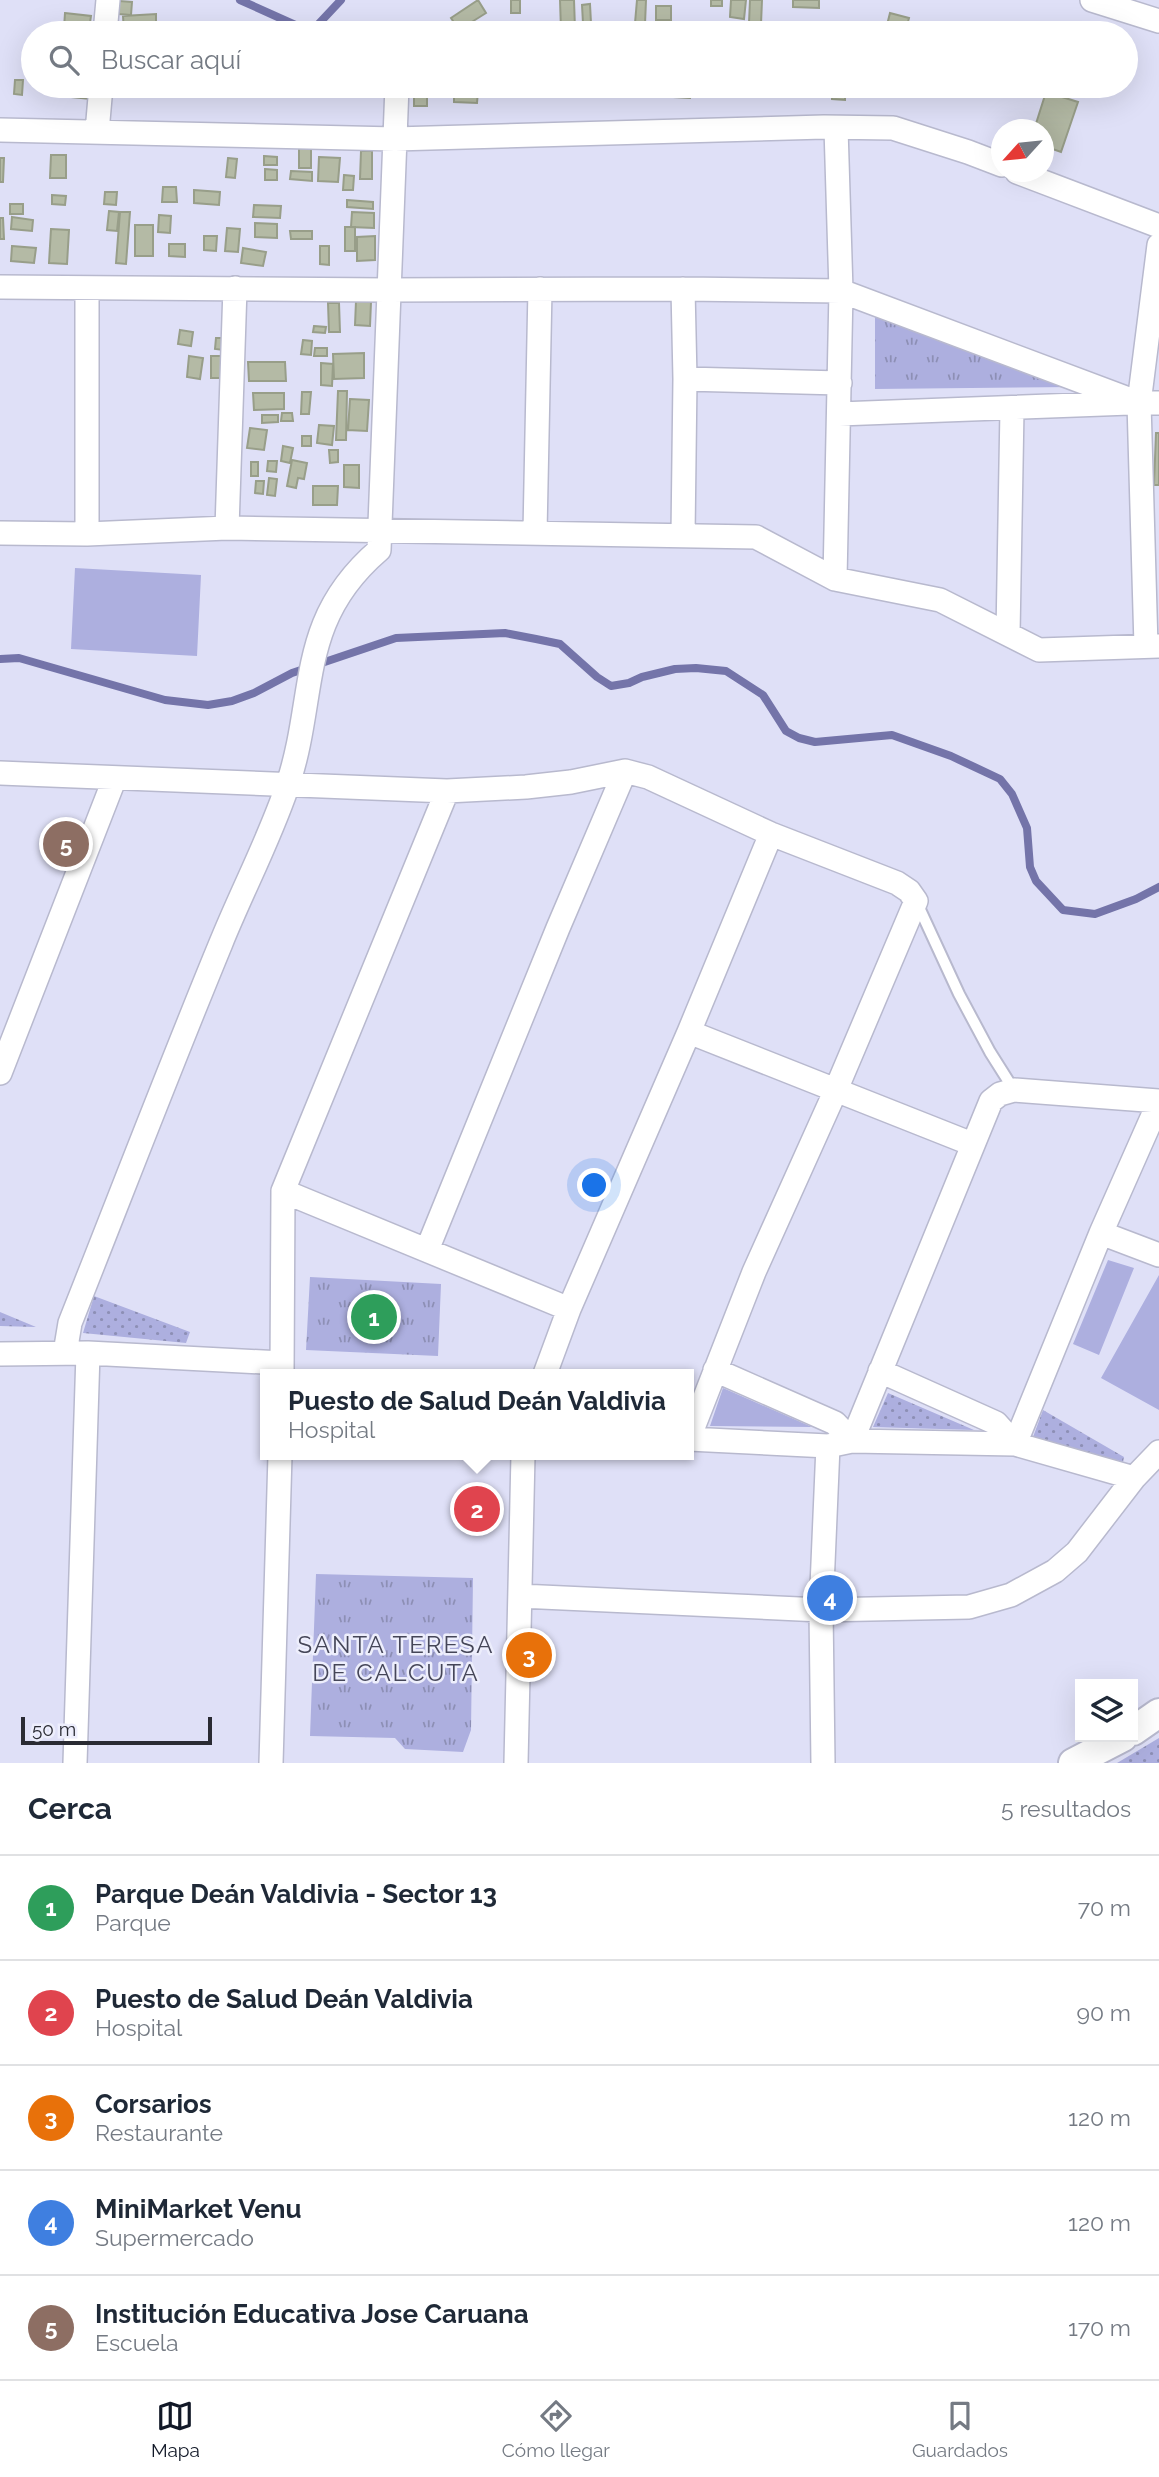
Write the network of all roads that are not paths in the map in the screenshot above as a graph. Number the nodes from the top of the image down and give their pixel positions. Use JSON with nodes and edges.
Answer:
{"nodes":[{"id":1,"x":108,"y":0,"type":"edge"},
{"id":2,"x":1092,"y":0,"type":"edge"},
{"id":3,"x":106,"y":21,"type":"edge"},
{"id":4,"x":1159,"y":21,"type":"edge"},
{"id":5,"x":100,"y":98,"type":"edge"},
{"id":6,"x":397,"y":98,"type":"edge"},
{"id":7,"x":836,"y":128,"type":"junction"},
{"id":8,"x":0,"y":130,"type":"edge"},
{"id":9,"x":97,"y":132,"type":"junction"},
{"id":10,"x":395,"y":139,"type":"junction"},
{"id":11,"x":991,"y":161,"type":"edge"},
{"id":12,"x":1043,"y":182,"type":"edge"},
{"id":13,"x":1159,"y":226,"type":"edge"},
{"id":14,"x":1159,"y":246,"type":"edge"},
{"id":15,"x":0,"y":287,"type":"edge"},
{"id":16,"x":87,"y":288,"type":"junction"},
{"id":17,"x":235,"y":288,"type":"junction"},
{"id":18,"x":540,"y":289,"type":"junction"},
{"id":19,"x":683,"y":289,"type":"junction"},
{"id":20,"x":387,"y":290,"type":"junction"},
{"id":21,"x":841,"y":291,"type":"junction"},
{"id":22,"x":685,"y":379,"type":"junction"},
{"id":23,"x":840,"y":383,"type":"junction"},
{"id":24,"x":1149,"y":403,"type":"edge"},
{"id":25,"x":1012,"y":410,"type":"junction"},
{"id":26,"x":839,"y":414,"type":"junction"},
{"id":27,"x":227,"y":528,"type":"junction"},
{"id":28,"x":380,"y":532,"type":"junction"},
{"id":29,"x":535,"y":532,"type":"junction"},
{"id":30,"x":0,"y":533,"type":"edge"},
{"id":31,"x":87,"y":534,"type":"junction"},
{"id":32,"x":682,"y":535,"type":"junction"},
{"id":33,"x":835,"y":579,"type":"junction"},
{"id":34,"x":1008,"y":634,"type":"junction"},
{"id":35,"x":1152,"y":646,"type":"edge"},
{"id":36,"x":625,"y":771,"type":"junction"},
{"id":37,"x":0,"y":773,"type":"edge"},
{"id":38,"x":114,"y":779,"type":"junction"},
{"id":39,"x":287,"y":786,"type":"junction"},
{"id":40,"x":447,"y":791,"type":"junction"},
{"id":41,"x":771,"y":834,"type":"junction"},
{"id":42,"x":916,"y":901,"type":"junction"},
{"id":43,"x":689,"y":1032,"type":"junction"},
{"id":44,"x":0,"y":1073,"type":"edge"},
{"id":45,"x":1014,"y":1090,"type":"junction"},
{"id":46,"x":835,"y":1092,"type":"junction"},
{"id":47,"x":1159,"y":1101,"type":"edge"},
{"id":48,"x":972,"y":1144,"type":"junction"},
{"id":49,"x":283,"y":1191,"type":"junction"},
{"id":50,"x":1101,"y":1233,"type":"junction"},
{"id":51,"x":427,"y":1250,"type":"junction"},
{"id":52,"x":1159,"y":1255,"type":"edge"},
{"id":53,"x":569,"y":1309,"type":"junction"},
{"id":54,"x":76,"y":1353,"type":"junction"},
{"id":55,"x":0,"y":1354,"type":"edge"},
{"id":56,"x":282,"y":1368,"type":"edge"},
{"id":57,"x":547,"y":1369,"type":"edge"},
{"id":58,"x":715,"y":1370,"type":"junction"},
{"id":59,"x":880,"y":1371,"type":"junction"},
{"id":60,"x":694,"y":1426,"type":"edge"},
{"id":61,"x":694,"y":1439,"type":"edge"},
{"id":62,"x":852,"y":1441,"type":"junction"},
{"id":63,"x":1015,"y":1444,"type":"junction"},
{"id":64,"x":828,"y":1446,"type":"junction"},
{"id":65,"x":1159,"y":1452,"type":"edge"},
{"id":66,"x":280,"y":1460,"type":"edge"},
{"id":67,"x":523,"y":1460,"type":"edge"},
{"id":68,"x":1134,"y":1478,"type":"junction"},
{"id":69,"x":520,"y":1596,"type":"junction"},
{"id":70,"x":821,"y":1610,"type":"junction"},
{"id":71,"x":1159,"y":1713,"type":"edge"},
{"id":72,"x":1138,"y":1728,"type":"edge"},
{"id":73,"x":1113,"y":1742,"type":"edge"},
{"id":74,"x":75,"y":1763,"type":"edge"},
{"id":75,"x":271,"y":1763,"type":"edge"},
{"id":76,"x":516,"y":1763,"type":"edge"},
{"id":77,"x":822,"y":1763,"type":"edge"},
{"id":78,"x":1073,"y":1763,"type":"edge"}],
"edges":[{"from":1,"to":3,"type":"street"},
{"from":2,"to":4,"type":"street"},
{"from":5,"to":9,"type":"street"},
{"from":6,"to":10,"type":"street"},
{"from":7,"to":10,"type":"street"},
{"from":7,"to":11,"type":"street"},
{"from":7,"to":21,"type":"street"},
{"from":8,"to":9,"type":"street"},
{"from":9,"to":10,"type":"street"},
{"from":10,"to":20,"type":"street"},
{"from":12,"to":13,"type":"street"},
{"from":14,"to":24,"type":"street"},
{"from":15,"to":16,"type":"street"},
{"from":16,"to":17,"type":"street"},
{"from":16,"to":31,"type":"street"},
{"from":17,"to":20,"type":"street"},
{"from":17,"to":27,"type":"street"},
{"from":18,"to":19,"type":"street"},
{"from":18,"to":20,"type":"street"},
{"from":18,"to":29,"type":"street"},
{"from":19,"to":21,"type":"street"},
{"from":19,"to":22,"type":"street"},
{"from":20,"to":28,"type":"street"},
{"from":21,"to":23,"type":"street"},
{"from":21,"to":24,"type":"street"},
{"from":22,"to":23,"type":"street"},
{"from":22,"to":32,"type":"street"},
{"from":23,"to":26,"type":"street"},
{"from":24,"to":25,"type":"street"},
{"from":24,"to":35,"type":"street"},
{"from":25,"to":26,"type":"street"},
{"from":25,"to":34,"type":"street"},
{"from":26,"to":33,"type":"street"},
{"from":27,"to":28,"type":"street"},
{"from":27,"to":31,"type":"street"},
{"from":28,"to":29,"type":"street"},
{"from":28,"to":39,"type":"street"},
{"from":29,"to":32,"type":"street"},
{"from":30,"to":31,"type":"street"},
{"from":32,"to":33,"type":"street"},
{"from":33,"to":34,"type":"street"},
{"from":34,"to":35,"type":"street"},
{"from":36,"to":40,"type":"street"},
{"from":36,"to":41,"type":"street"},
{"from":36,"to":51,"type":"street"},
{"from":37,"to":38,"type":"street"},
{"from":38,"to":39,"type":"street"},
{"from":38,"to":44,"type":"street"},
{"from":39,"to":40,"type":"street"},
{"from":39,"to":54,"type":"street"},
{"from":40,"to":49,"type":"street"},
{"from":41,"to":42,"type":"street"},
{"from":41,"to":43,"type":"street"},
{"from":42,"to":45,"type":"lane"},
{"from":42,"to":46,"type":"street"},
{"from":43,"to":46,"type":"street"},
{"from":43,"to":53,"type":"street"},
{"from":45,"to":47,"type":"street"},
{"from":45,"to":48,"type":"street"},
{"from":46,"to":48,"type":"street"},
{"from":46,"to":58,"type":"street"},
{"from":47,"to":50,"type":"street"},
{"from":48,"to":59,"type":"street"},
{"from":49,"to":51,"type":"street"},
{"from":49,"to":56,"type":"street"},
{"from":50,"to":52,"type":"street"},
{"from":50,"to":63,"type":"street"},
{"from":51,"to":53,"type":"street"},
{"from":53,"to":57,"type":"street"},
{"from":54,"to":55,"type":"street"},
{"from":54,"to":56,"type":"street"},
{"from":54,"to":74,"type":"street"},
{"from":58,"to":60,"type":"street"},
{"from":58,"to":62,"type":"street"},
{"from":59,"to":62,"type":"street"},
{"from":59,"to":63,"type":"street"},
{"from":61,"to":64,"type":"street"},
{"from":62,"to":63,"type":"street"},
{"from":62,"to":64,"type":"street"},
{"from":63,"to":68,"type":"street"},
{"from":64,"to":70,"type":"street"},
{"from":65,"to":68,"type":"street"},
{"from":66,"to":75,"type":"street"},
{"from":67,"to":69,"type":"street"},
{"from":68,"to":70,"type":"street"},
{"from":69,"to":70,"type":"street"},
{"from":69,"to":76,"type":"street"},
{"from":70,"to":77,"type":"street"},
{"from":71,"to":72,"type":"street"},
{"from":73,"to":78,"type":"street"}]}
